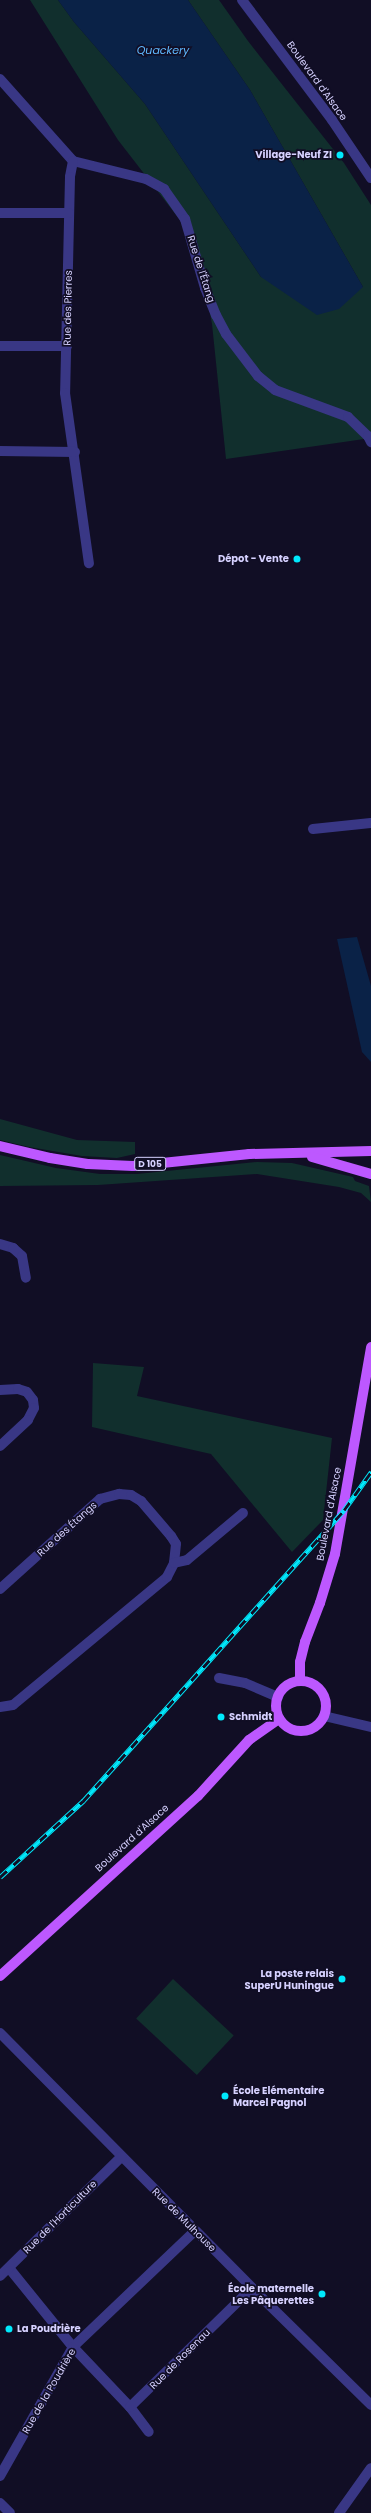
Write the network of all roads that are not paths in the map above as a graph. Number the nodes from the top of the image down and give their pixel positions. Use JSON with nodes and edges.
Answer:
{"nodes":[{"id":1,"x":242,"y":0,"type":"edge"},
{"id":2,"x":0,"y":79,"type":"edge"},
{"id":3,"x":73,"y":161,"type":"junction"},
{"id":4,"x":371,"y":178,"type":"edge"},
{"id":5,"x":0,"y":213,"type":"edge"},
{"id":6,"x":69,"y":213,"type":"junction"},
{"id":7,"x":0,"y":346,"type":"edge"},
{"id":8,"x":67,"y":346,"type":"junction"},
{"id":9,"x":371,"y":442,"type":"edge"},
{"id":10,"x":0,"y":451,"type":"edge"},
{"id":11,"x":75,"y":452,"type":"junction"},
{"id":12,"x":88,"y":563,"type":"dead end"},
{"id":13,"x":371,"y":823,"type":"edge"},
{"id":14,"x":313,"y":829,"type":"dead end"},
{"id":15,"x":0,"y":1146,"type":"edge"},
{"id":16,"x":371,"y":1151,"type":"edge"},
{"id":17,"x":301,"y":1154,"type":"junction"},
{"id":18,"x":371,"y":1174,"type":"edge"},
{"id":19,"x":0,"y":1244,"type":"edge"},
{"id":20,"x":26,"y":1278,"type":"dead end"},
{"id":21,"x":371,"y":1348,"type":"edge"},
{"id":22,"x":0,"y":1390,"type":"edge"},
{"id":23,"x":0,"y":1446,"type":"edge"},
{"id":24,"x":243,"y":1513,"type":"dead end"},
{"id":25,"x":174,"y":1563,"type":"junction"},
{"id":26,"x":0,"y":1589,"type":"edge"},
{"id":27,"x":219,"y":1678,"type":"dead end"},
{"id":28,"x":300,"y":1681,"type":"junction"},
{"id":29,"x":278,"y":1697,"type":"junction"},
{"id":30,"x":0,"y":1707,"type":"edge"},
{"id":31,"x":324,"y":1716,"type":"junction"},
{"id":32,"x":279,"y":1719,"type":"junction"},
{"id":33,"x":371,"y":1727,"type":"edge"},
{"id":34,"x":0,"y":1976,"type":"edge"},
{"id":35,"x":0,"y":2033,"type":"edge"},
{"id":36,"x":121,"y":2157,"type":"junction"},
{"id":37,"x":195,"y":2231,"type":"junction"},
{"id":38,"x":9,"y":2268,"type":"junction"},
{"id":39,"x":0,"y":2276,"type":"edge"},
{"id":40,"x":252,"y":2288,"type":"junction"},
{"id":41,"x":73,"y":2347,"type":"junction"},
{"id":42,"x":371,"y":2405,"type":"edge"},
{"id":43,"x":130,"y":2407,"type":"junction"},
{"id":44,"x":149,"y":2432,"type":"dead end"},
{"id":45,"x":371,"y":2468,"type":"edge"},
{"id":46,"x":0,"y":2476,"type":"edge"},
{"id":47,"x":0,"y":2503,"type":"edge"},
{"id":48,"x":10,"y":2513,"type":"edge"},
{"id":49,"x":339,"y":2513,"type":"edge"}],
"edges":[{"from":1,"to":4,"type":"street","name":"Boulevard d'Alsace"},
{"from":2,"to":3,"type":"street"},
{"from":3,"to":6,"type":"street","name":"Rue des Pierres"},
{"from":3,"to":9,"type":"street","name":"Rue de l'Étang"},
{"from":5,"to":6,"type":"street"},
{"from":6,"to":8,"type":"street","name":"Rue des Pierres"},
{"from":7,"to":8,"type":"street"},
{"from":8,"to":11,"type":"street","name":"Rue des Pierres"},
{"from":10,"to":11,"type":"street"},
{"from":11,"to":12,"type":"street","name":"Rue des Pierres"},
{"from":13,"to":14,"type":"street"},
{"from":15,"to":17,"type":"main road","number":"D 105"},
{"from":16,"to":17,"type":"main road","number":"D 105"},
{"from":17,"to":18,"type":"main road","number":"D 105"},
{"from":19,"to":20,"type":"street"},
{"from":21,"to":28,"type":"main road","name":"Boulevard d'Alsace"},
{"from":22,"to":23,"type":"street"},
{"from":24,"to":25,"type":"street"},
{"from":25,"to":26,"type":"street","name":"Rue des Étangs"},
{"from":25,"to":30,"type":"street","name":"Rue des Étangs"},
{"from":27,"to":29,"type":"street"},
{"from":28,"to":29,"type":"main road"},
{"from":28,"to":31,"type":"main road"},
{"from":29,"to":32,"type":"main road"},
{"from":31,"to":32,"type":"main road"},
{"from":31,"to":33,"type":"street"},
{"from":32,"to":34,"type":"main road","name":"Boulevard d'Alsace"},
{"from":35,"to":36,"type":"street","name":"Rue de Mulhouse"},
{"from":36,"to":37,"type":"street","name":"Rue de Mulhouse"},
{"from":36,"to":38,"type":"street","name":"Rue de l'Horticulture"},
{"from":37,"to":40,"type":"street","name":"Rue de Mulhouse"},
{"from":37,"to":41,"type":"street","name":"Rue de la Poudrière"},
{"from":38,"to":39,"type":"street","name":"Rue de l'Horticulture"},
{"from":38,"to":41,"type":"street"},
{"from":40,"to":42,"type":"street","name":"Rue de Mulhouse"},
{"from":40,"to":43,"type":"street","name":"Rue de Rosenau"},
{"from":41,"to":43,"type":"street"},
{"from":41,"to":46,"type":"street","name":"Rue de la Poudrière"},
{"from":43,"to":44,"type":"street"},
{"from":45,"to":49,"type":"street"},
{"from":47,"to":48,"type":"street"}]}
